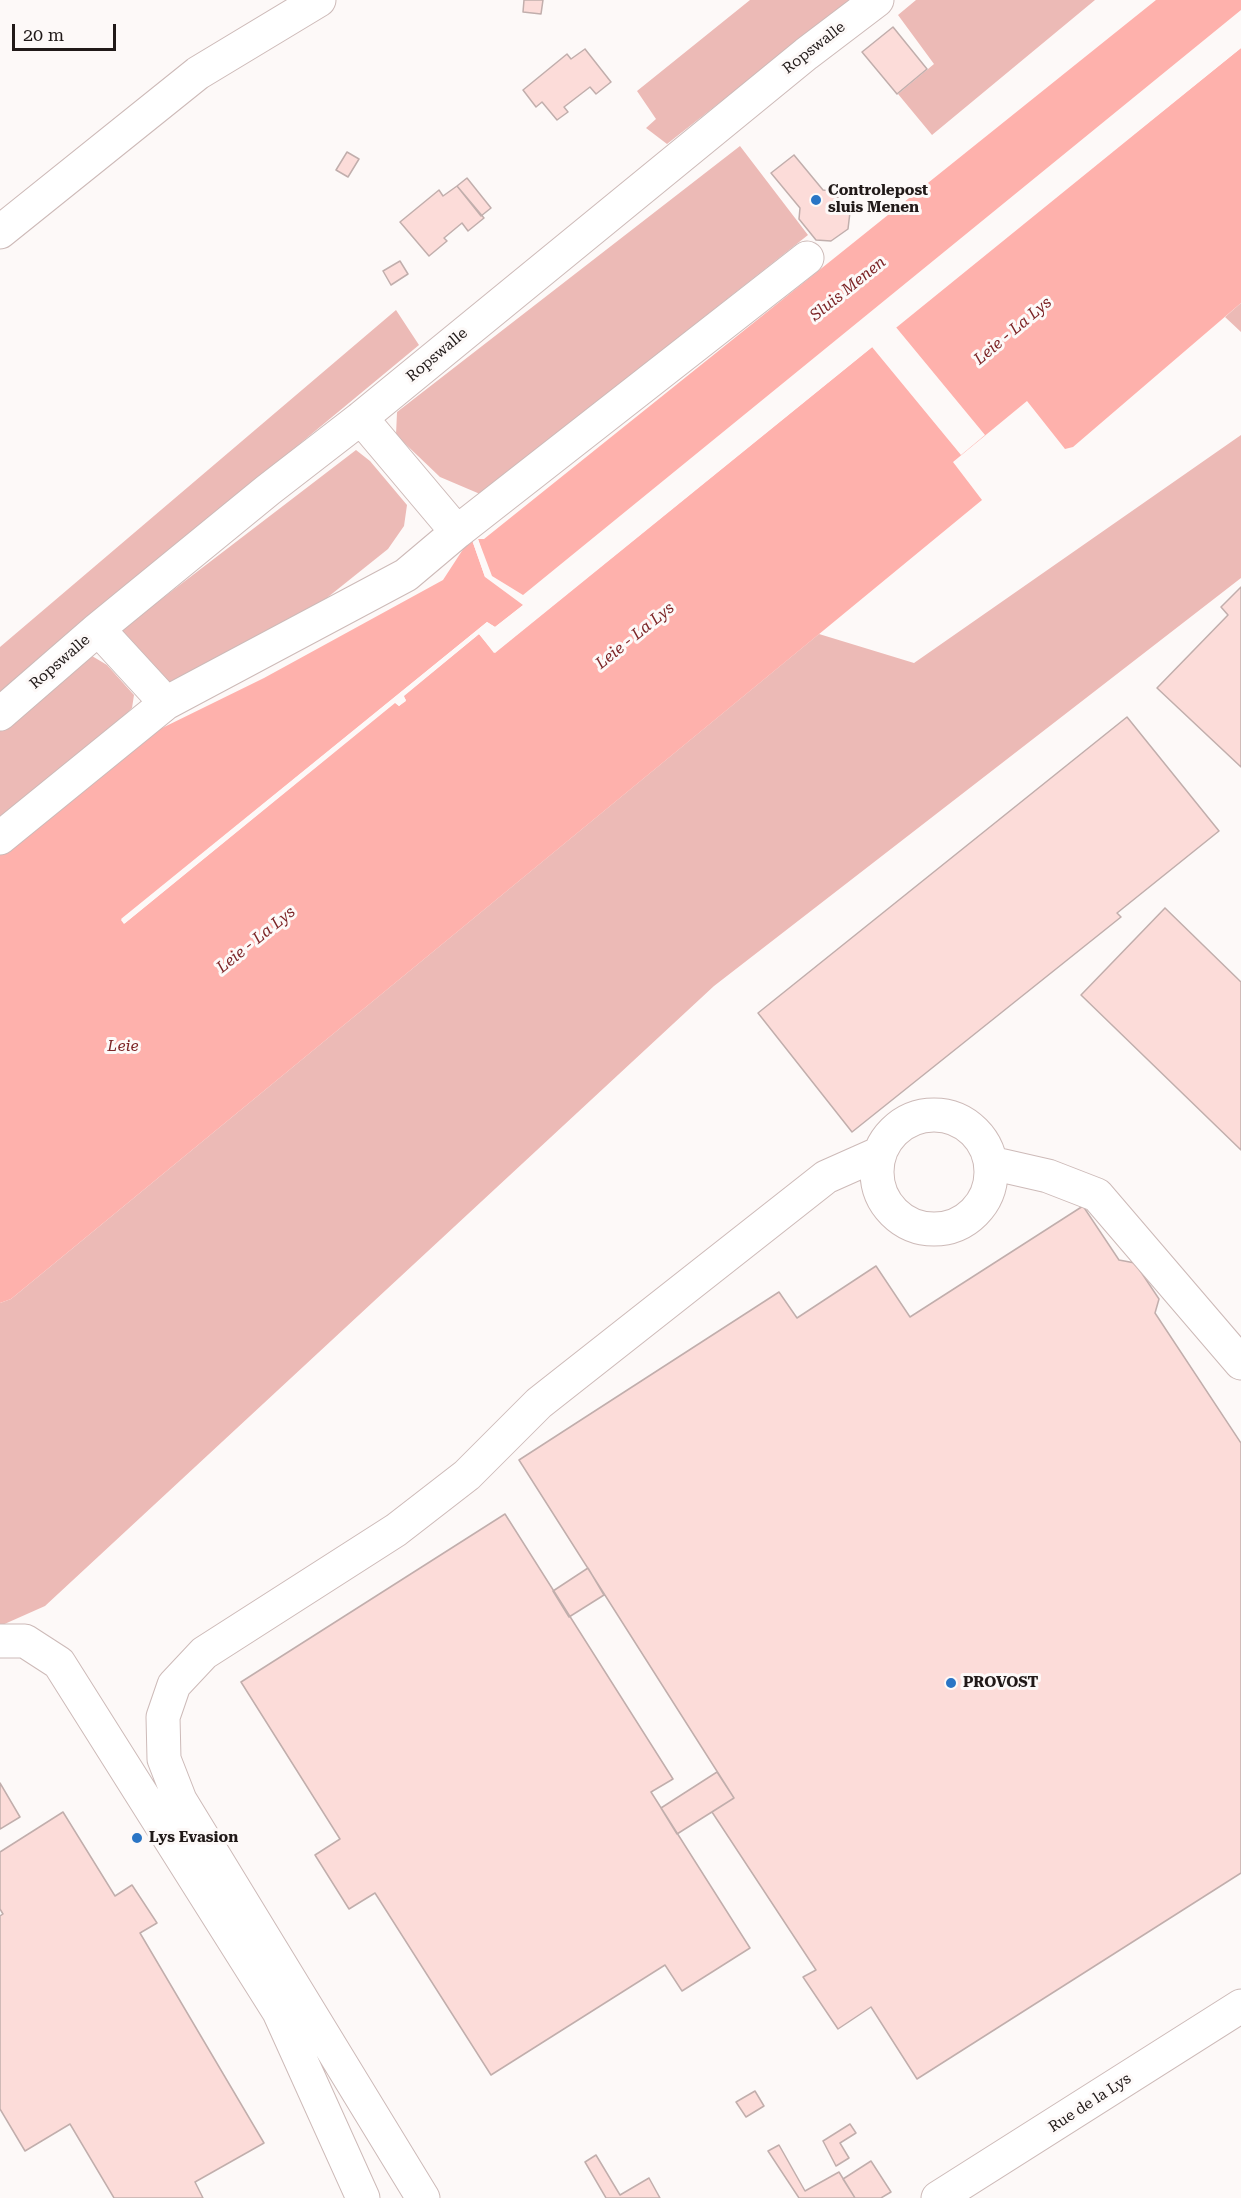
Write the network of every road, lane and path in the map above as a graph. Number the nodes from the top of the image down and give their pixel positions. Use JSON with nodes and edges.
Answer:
{"nodes":[{"id":1,"x":319,"y":0,"type":"edge"},
{"id":2,"x":877,"y":0,"type":"edge"},
{"id":3,"x":0,"y":232,"type":"edge"},
{"id":4,"x":807,"y":258,"type":"dead end"},
{"id":5,"x":361,"y":418,"type":"junction"},
{"id":6,"x":457,"y":532,"type":"junction"},
{"id":7,"x":98,"y":629,"type":"junction"},
{"id":8,"x":166,"y":703,"type":"junction"},
{"id":9,"x":0,"y":714,"type":"edge"},
{"id":10,"x":0,"y":838,"type":"edge"},
{"id":11,"x":880,"y":1153,"type":"junction"},
{"id":12,"x":991,"y":1163,"type":"junction"},
{"id":13,"x":1241,"y":1363,"type":"edge"},
{"id":14,"x":0,"y":1641,"type":"edge"},
{"id":15,"x":1241,"y":2006,"type":"edge"},
{"id":16,"x":363,"y":2198,"type":"edge"},
{"id":17,"x":423,"y":2198,"type":"edge"},
{"id":18,"x":939,"y":2198,"type":"edge"}],
"edges":[{"from":1,"to":3,"type":"street"},
{"from":2,"to":5,"type":"street","name":"Ropswalle"},
{"from":4,"to":6,"type":"street"},
{"from":5,"to":6,"type":"street"},
{"from":5,"to":7,"type":"street","name":"Ropswalle"},
{"from":6,"to":8,"type":"street"},
{"from":7,"to":8,"type":"street"},
{"from":7,"to":9,"type":"street","name":"Ropswalle"},
{"from":8,"to":10,"type":"street"},
{"from":11,"to":12,"type":"street"},
{"from":11,"to":12,"type":"street"},
{"from":11,"to":17,"type":"street"},
{"from":12,"to":13,"type":"street"},
{"from":14,"to":16,"type":"street"},
{"from":15,"to":18,"type":"street","name":"Rue de la Lys"}]}
